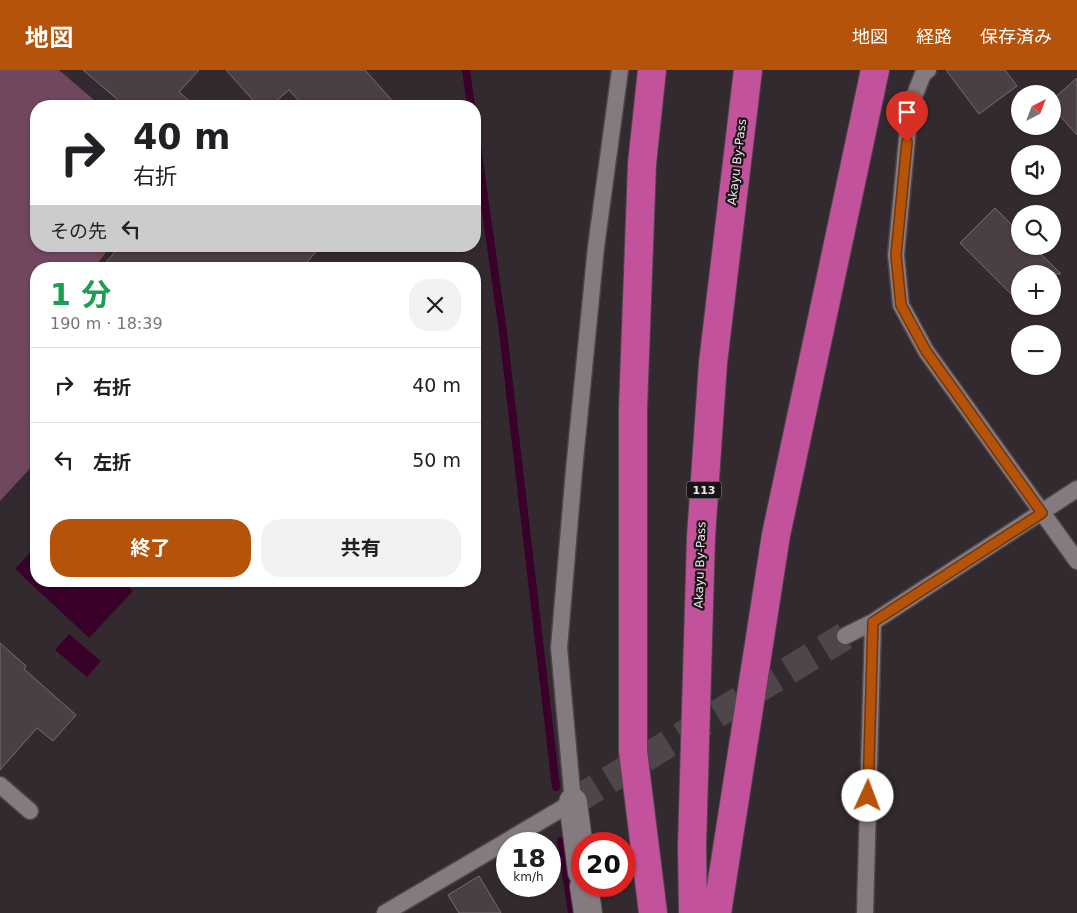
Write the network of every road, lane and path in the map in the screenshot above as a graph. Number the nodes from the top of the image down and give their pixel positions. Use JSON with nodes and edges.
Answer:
{"nodes":[{"id":1,"x":620,"y":70,"type":"edge"},
{"id":2,"x":652,"y":70,"type":"edge"},
{"id":3,"x":748,"y":70,"type":"edge"},
{"id":4,"x":874,"y":70,"type":"edge"},
{"id":5,"x":928,"y":70,"type":"edge"},
{"id":6,"x":1077,"y":489,"type":"edge"},
{"id":7,"x":1042,"y":513,"type":"junction"},
{"id":8,"x":1077,"y":561,"type":"edge"},
{"id":9,"x":873,"y":622,"type":"junction"},
{"id":10,"x":845,"y":636,"type":"tunnel mouth"},
{"id":11,"x":0,"y":785,"type":"edge"},
{"id":12,"x":573,"y":802,"type":"junction"},
{"id":13,"x":30,"y":811,"type":"dead end"},
{"id":14,"x":577,"y":832,"type":"edge"},
{"id":15,"x":586,"y":897,"type":"edge"},
{"id":16,"x":385,"y":913,"type":"edge"},
{"id":17,"x":588,"y":913,"type":"edge"},
{"id":18,"x":653,"y":913,"type":"edge"},
{"id":19,"x":693,"y":913,"type":"edge"},
{"id":20,"x":717,"y":913,"type":"edge"},
{"id":21,"x":865,"y":913,"type":"edge"}],
"edges":[{"from":1,"to":12,"type":"lane"},
{"from":2,"to":18,"type":"highway"},
{"from":3,"to":19,"type":"highway","name":"Akayu By-Pass","number":"113"},
{"from":4,"to":20,"type":"highway"},
{"from":5,"to":7,"type":"lane"},
{"from":6,"to":7,"type":"lane"},
{"from":7,"to":8,"type":"lane"},
{"from":7,"to":9,"type":"lane"},
{"from":9,"to":10,"type":"lane"},
{"from":9,"to":21,"type":"lane"},
{"from":11,"to":13,"type":"lane"},
{"from":12,"to":14,"type":"street"},
{"from":12,"to":16,"type":"lane"},
{"from":15,"to":17,"type":"street"}]}
